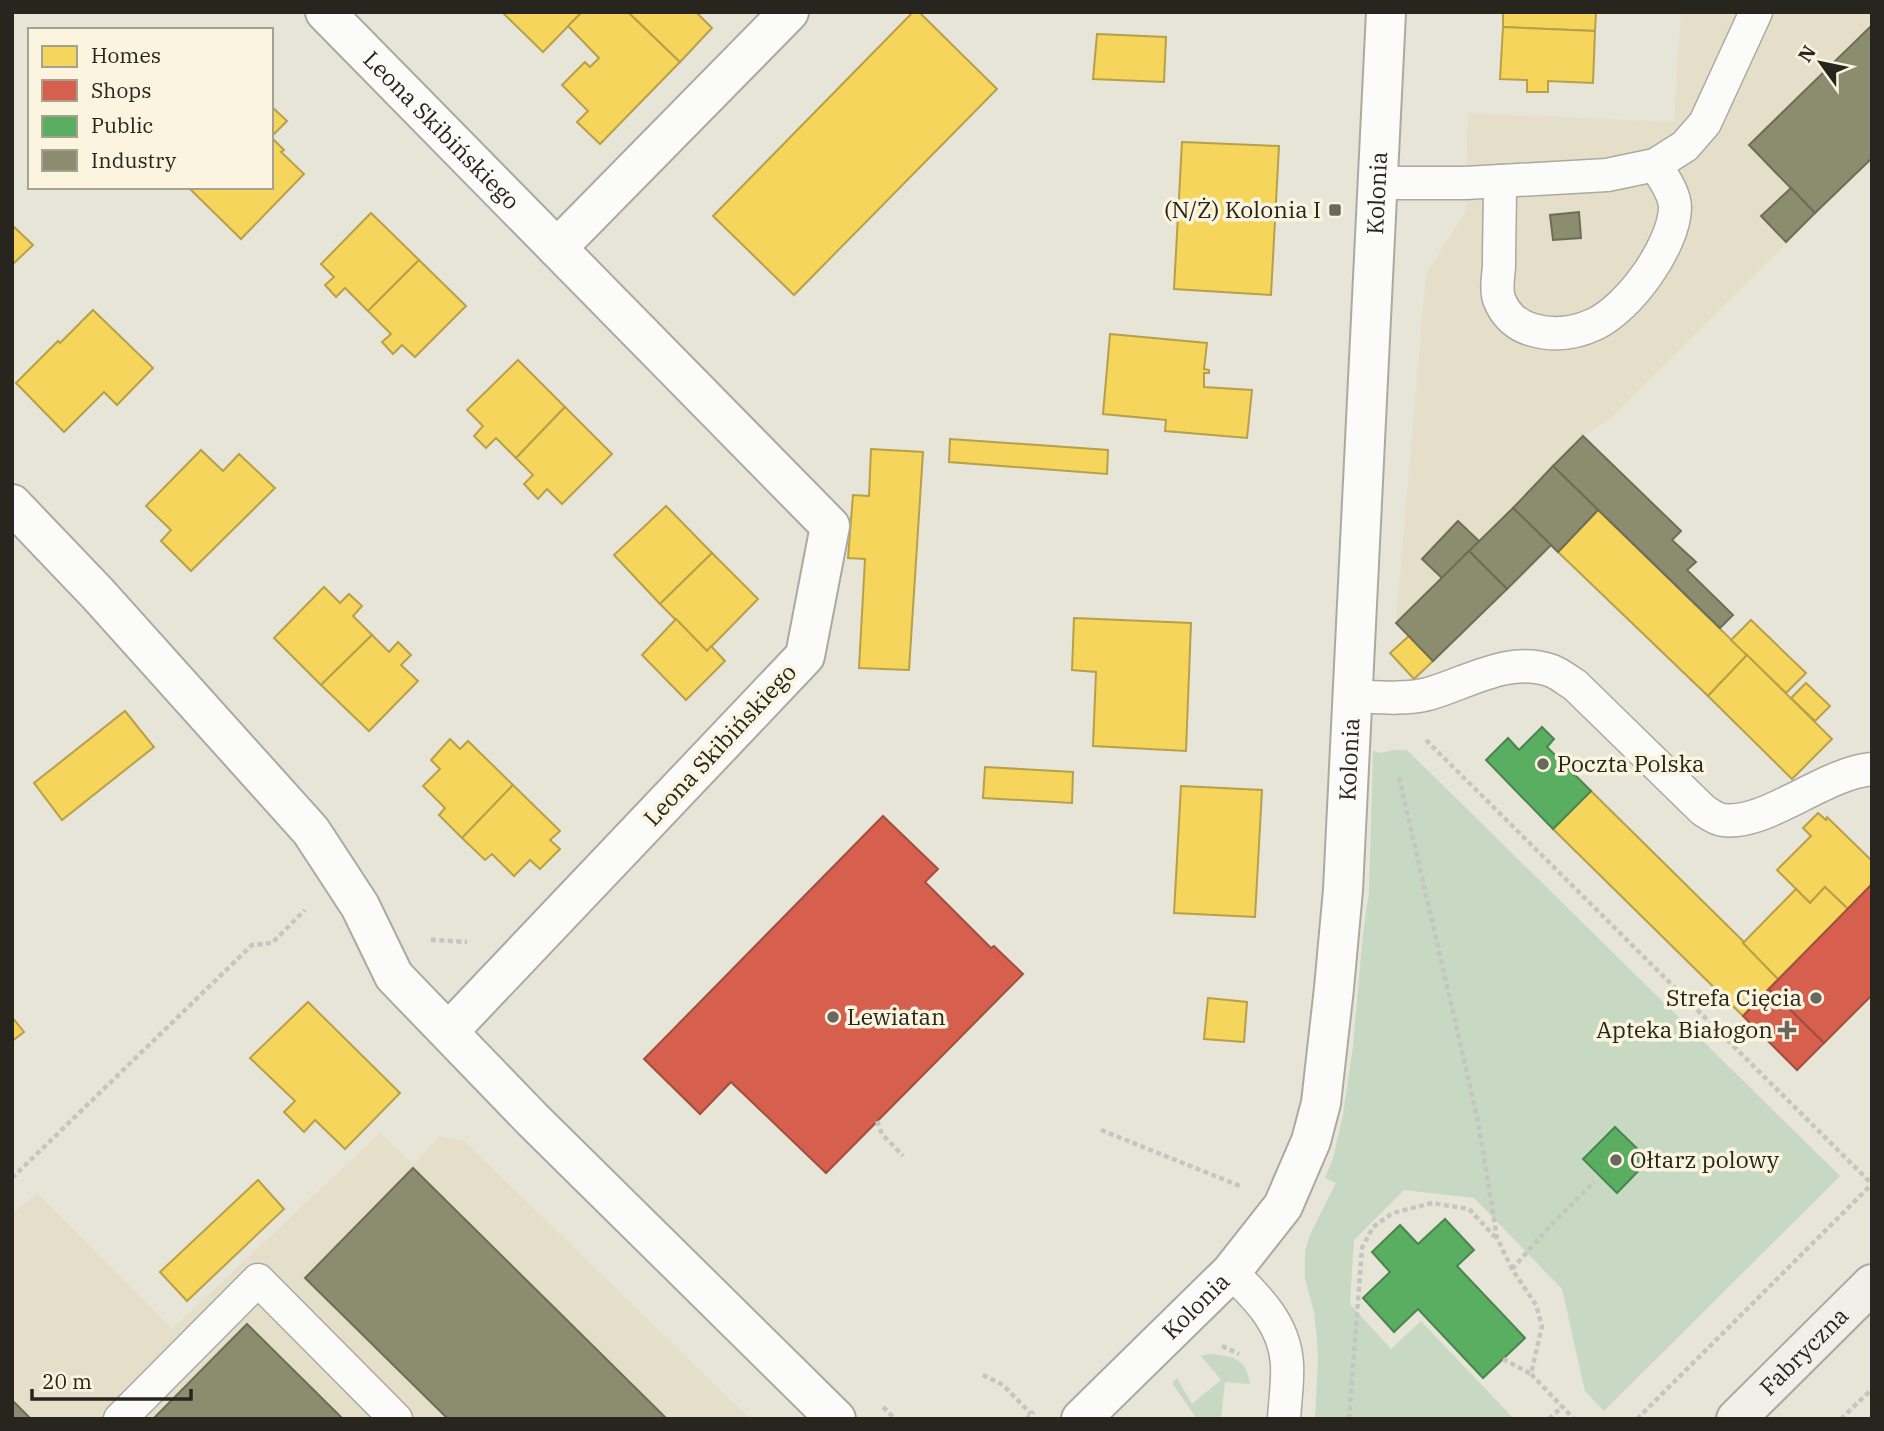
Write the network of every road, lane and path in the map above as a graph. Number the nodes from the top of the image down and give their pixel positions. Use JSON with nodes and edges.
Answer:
{"nodes":[{"id":1,"x":325,"y":12,"type":"edge"},
{"id":2,"x":789,"y":12,"type":"edge"},
{"id":3,"x":1386,"y":12,"type":"edge"},
{"id":4,"x":1756,"y":12,"type":"edge"},
{"id":5,"x":1654,"y":165,"type":"junction"},
{"id":6,"x":1500,"y":181,"type":"junction"},
{"id":7,"x":1377,"y":183,"type":"junction"},
{"id":8,"x":557,"y":248,"type":"junction"},
{"id":9,"x":12,"y":504,"type":"edge"},
{"id":10,"x":1353,"y":696,"type":"junction"},
{"id":11,"x":1872,"y":769,"type":"edge"},
{"id":12,"x":1399,"y":777,"type":"dead end"},
{"id":13,"x":340,"y":874,"type":"junction"},
{"id":14,"x":427,"y":937,"type":"dead end"},
{"id":15,"x":509,"y":968,"type":"junction"},
{"id":16,"x":449,"y":1031,"type":"junction"},
{"id":17,"x":877,"y":1121,"type":"dead end"},
{"id":18,"x":1101,"y":1130,"type":"dead end"},
{"id":19,"x":903,"y":1156,"type":"dead end"},
{"id":20,"x":12,"y":1178,"type":"edge"},
{"id":21,"x":1594,"y":1182,"type":"dead end"},
{"id":22,"x":1872,"y":1184,"type":"edge"},
{"id":23,"x":1250,"y":1189,"type":"dead end"},
{"id":24,"x":1497,"y":1238,"type":"junction"},
{"id":25,"x":1511,"y":1269,"type":"junction"},
{"id":26,"x":1231,"y":1272,"type":"junction"},
{"id":27,"x":1872,"y":1284,"type":"edge"},
{"id":28,"x":1503,"y":1359,"type":"dead end"},
{"id":29,"x":1531,"y":1374,"type":"junction"},
{"id":30,"x":983,"y":1375,"type":"dead end"},
{"id":31,"x":1872,"y":1389,"type":"edge"},
{"id":32,"x":876,"y":1400,"type":"dead end"},
{"id":33,"x":1562,"y":1407,"type":"junction"},
{"id":34,"x":1031,"y":1414,"type":"dead end"},
{"id":35,"x":120,"y":1419,"type":"edge"},
{"id":36,"x":396,"y":1419,"type":"edge"},
{"id":37,"x":836,"y":1419,"type":"edge"},
{"id":38,"x":895,"y":1419,"type":"edge"},
{"id":39,"x":1081,"y":1419,"type":"edge"},
{"id":40,"x":1284,"y":1419,"type":"edge"},
{"id":41,"x":1349,"y":1419,"type":"edge"},
{"id":42,"x":1549,"y":1419,"type":"edge"},
{"id":43,"x":1574,"y":1419,"type":"edge"},
{"id":44,"x":1637,"y":1419,"type":"edge"},
{"id":45,"x":1737,"y":1419,"type":"edge"},
{"id":46,"x":1841,"y":1419,"type":"edge"}],
"edges":[{"from":1,"to":8,"type":"street","name":"Leona Skibińskiego"},
{"from":2,"to":8,"type":"street"},
{"from":3,"to":7,"type":"street","name":"Kolonia"},
{"from":4,"to":5,"type":"lane"},
{"from":5,"to":6,"type":"lane"},
{"from":5,"to":6,"type":"lane"},
{"from":6,"to":7,"type":"lane"},
{"from":7,"to":10,"type":"street","name":"Kolonia"},
{"from":8,"to":15,"type":"street","name":"Leona Skibińskiego"},
{"from":9,"to":13,"type":"street"},
{"from":10,"to":11,"type":"lane"},
{"from":10,"to":26,"type":"street","name":"Kolonia"},
{"from":12,"to":24,"type":"path"},
{"from":13,"to":16,"type":"street"},
{"from":13,"to":20,"type":"path"},
{"from":14,"to":15,"type":"path"},
{"from":15,"to":16,"type":"street","name":"Leona Skibińskiego"},
{"from":16,"to":37,"type":"street"},
{"from":17,"to":19,"type":"path"},
{"from":18,"to":23,"type":"path"},
{"from":21,"to":25,"type":"path"},
{"from":22,"to":44,"type":"path"},
{"from":24,"to":25,"type":"path"},
{"from":24,"to":41,"type":"path"},
{"from":25,"to":29,"type":"path"},
{"from":26,"to":39,"type":"street","name":"Kolonia"},
{"from":26,"to":40,"type":"lane"},
{"from":27,"to":45,"type":"main road","name":"Fabryczna"},
{"from":28,"to":29,"type":"path"},
{"from":29,"to":33,"type":"path"},
{"from":30,"to":34,"type":"path"},
{"from":31,"to":46,"type":"path"},
{"from":32,"to":38,"type":"path"},
{"from":33,"to":42,"type":"path"},
{"from":33,"to":43,"type":"path"},
{"from":35,"to":36,"type":"lane"}]}
